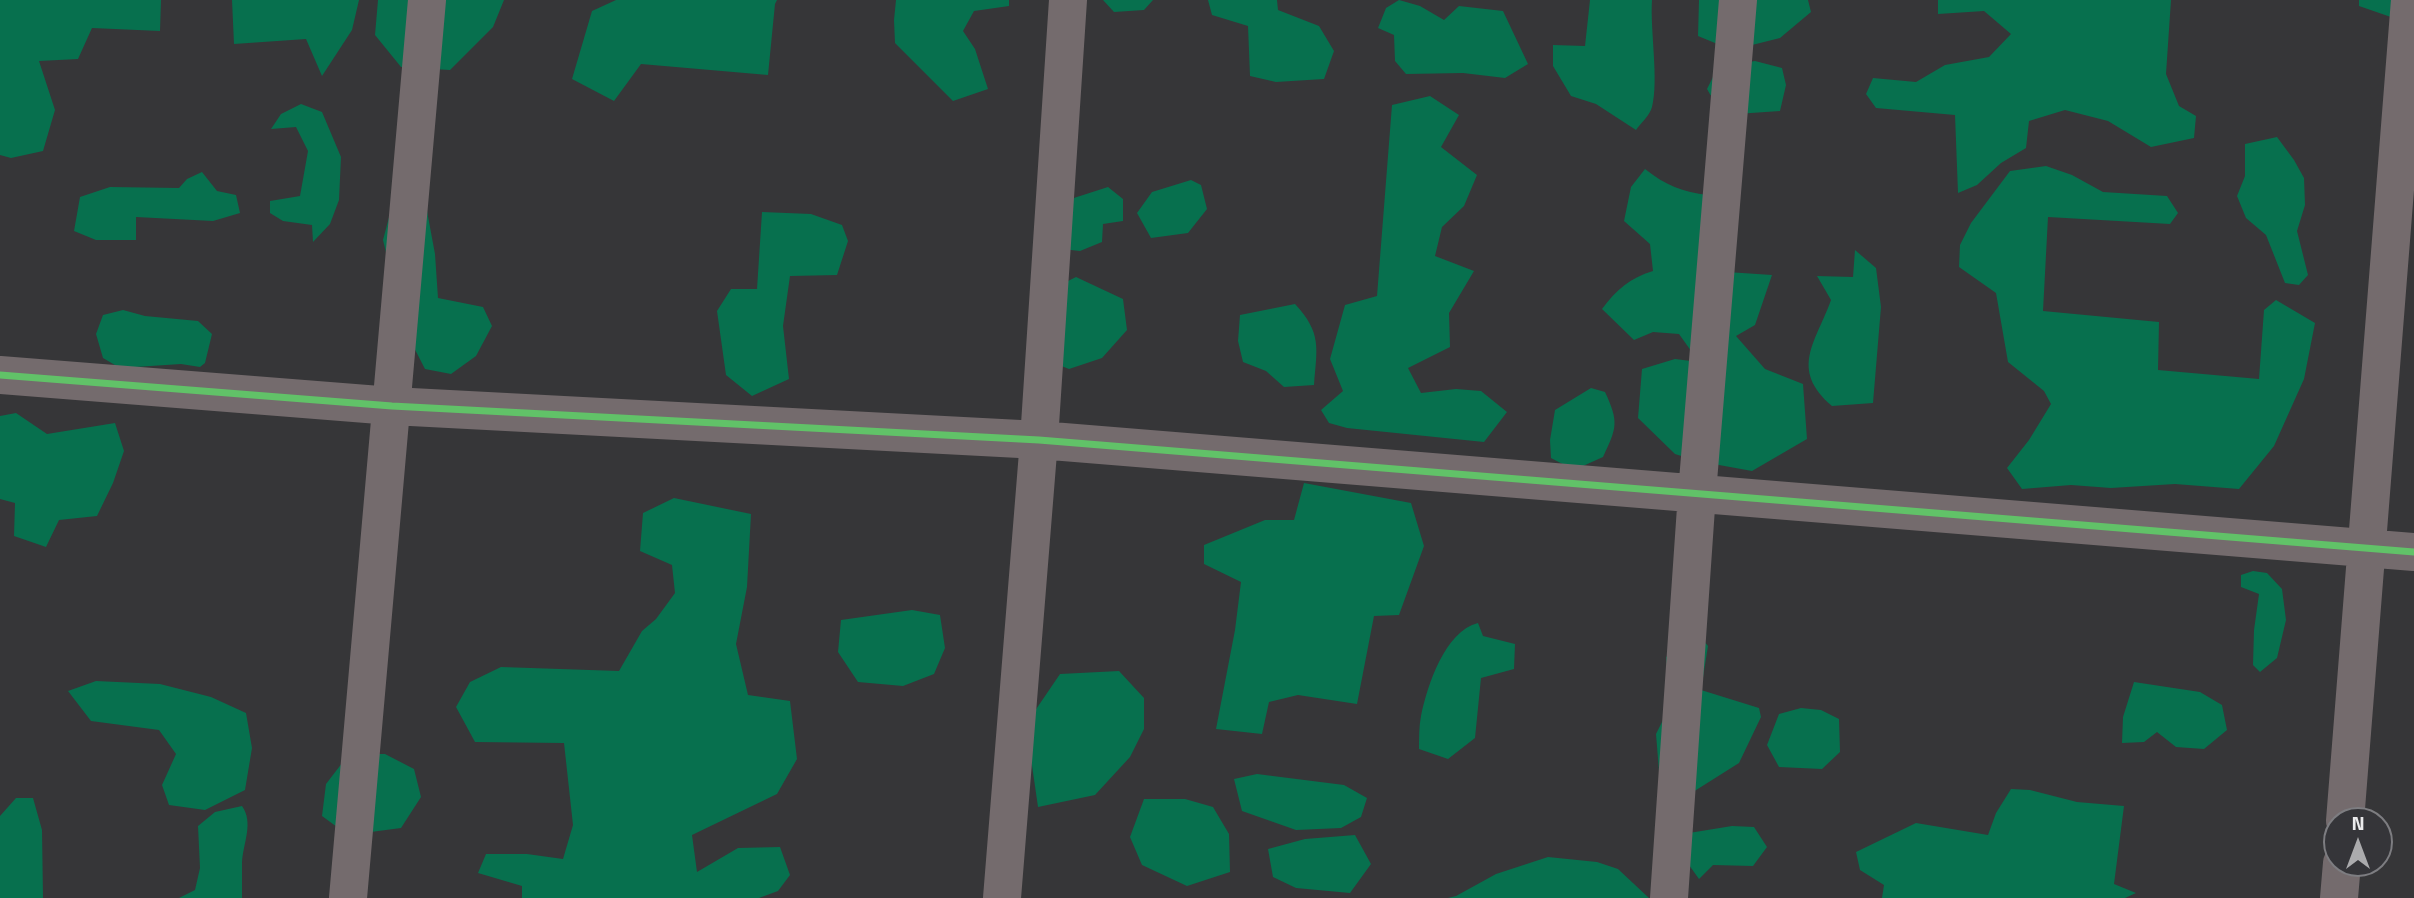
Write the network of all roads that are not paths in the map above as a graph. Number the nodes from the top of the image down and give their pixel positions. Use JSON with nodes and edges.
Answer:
{"nodes":[{"id":1,"x":426,"y":0,"type":"edge"},
{"id":2,"x":1068,"y":0,"type":"edge"},
{"id":3,"x":1738,"y":0,"type":"edge"},
{"id":4,"x":2410,"y":0,"type":"edge"},
{"id":5,"x":0,"y":375,"type":"edge"},
{"id":6,"x":392,"y":406,"type":"junction"},
{"id":7,"x":1039,"y":440,"type":"junction"},
{"id":8,"x":1696,"y":493,"type":"junction"},
{"id":9,"x":2368,"y":549,"type":"junction"},
{"id":10,"x":2414,"y":552,"type":"edge"},
{"id":11,"x":2346,"y":807,"type":"edge"},
{"id":12,"x":2341,"y":877,"type":"edge"},
{"id":13,"x":348,"y":898,"type":"edge"},
{"id":14,"x":1002,"y":898,"type":"edge"},
{"id":15,"x":1669,"y":898,"type":"edge"},
{"id":16,"x":2339,"y":898,"type":"edge"}],
"edges":[{"from":1,"to":6,"type":"street"},
{"from":2,"to":7,"type":"street"},
{"from":3,"to":8,"type":"street"},
{"from":4,"to":9,"type":"street"},
{"from":5,"to":6,"type":"street"},
{"from":6,"to":7,"type":"street"},
{"from":6,"to":13,"type":"street"},
{"from":7,"to":8,"type":"street"},
{"from":7,"to":14,"type":"street"},
{"from":8,"to":9,"type":"street"},
{"from":8,"to":15,"type":"street"},
{"from":9,"to":10,"type":"street"},
{"from":9,"to":11,"type":"street"},
{"from":12,"to":16,"type":"street"}]}
